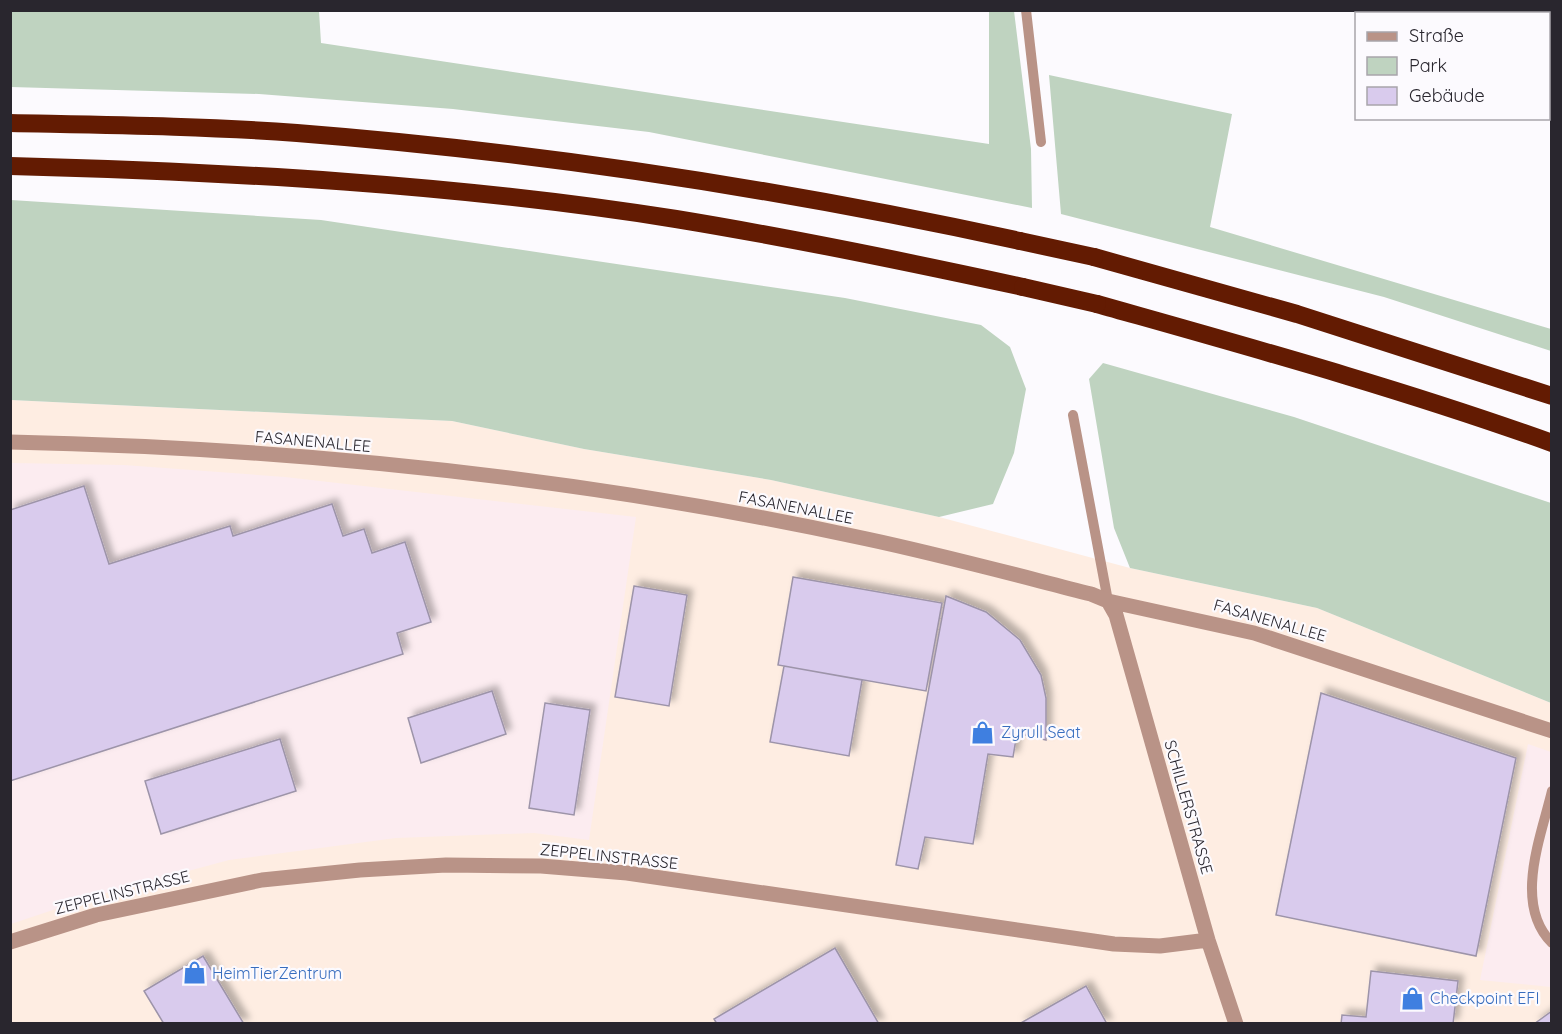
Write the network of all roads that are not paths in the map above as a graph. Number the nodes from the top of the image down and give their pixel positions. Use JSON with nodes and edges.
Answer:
{"nodes":[{"id":1,"x":1026,"y":10,"type":"edge"},
{"id":2,"x":10,"y":123,"type":"edge"},
{"id":3,"x":1041,"y":142,"type":"dead end"},
{"id":4,"x":10,"y":166,"type":"edge"},
{"id":5,"x":1551,"y":396,"type":"edge"},
{"id":6,"x":1073,"y":415,"type":"dead end"},
{"id":7,"x":10,"y":442,"type":"edge"},
{"id":8,"x":1551,"y":443,"type":"edge"},
{"id":9,"x":1108,"y":601,"type":"junction"},
{"id":10,"x":1551,"y":731,"type":"edge"},
{"id":11,"x":1551,"y":791,"type":"edge"},
{"id":12,"x":1208,"y":940,"type":"junction"},
{"id":13,"x":10,"y":942,"type":"edge"},
{"id":14,"x":1551,"y":943,"type":"edge"},
{"id":15,"x":1236,"y":1023,"type":"edge"}],
"edges":[{"from":1,"to":3,"type":"lane"},
{"from":2,"to":5,"type":"highway","bridge":true},
{"from":4,"to":8,"type":"highway","bridge":true},
{"from":6,"to":9,"type":"lane"},
{"from":7,"to":9,"type":"street","name":"FASANENALLEE"},
{"from":9,"to":10,"type":"street","name":"FASANENALLEE"},
{"from":9,"to":12,"type":"street","name":"SCHILLERSTRASSE"},
{"from":11,"to":14,"type":"lane"},
{"from":12,"to":13,"type":"street","name":"ZEPPELINSTRASSE"},
{"from":12,"to":15,"type":"street","name":"SCHILLERSTRASSE"}]}
